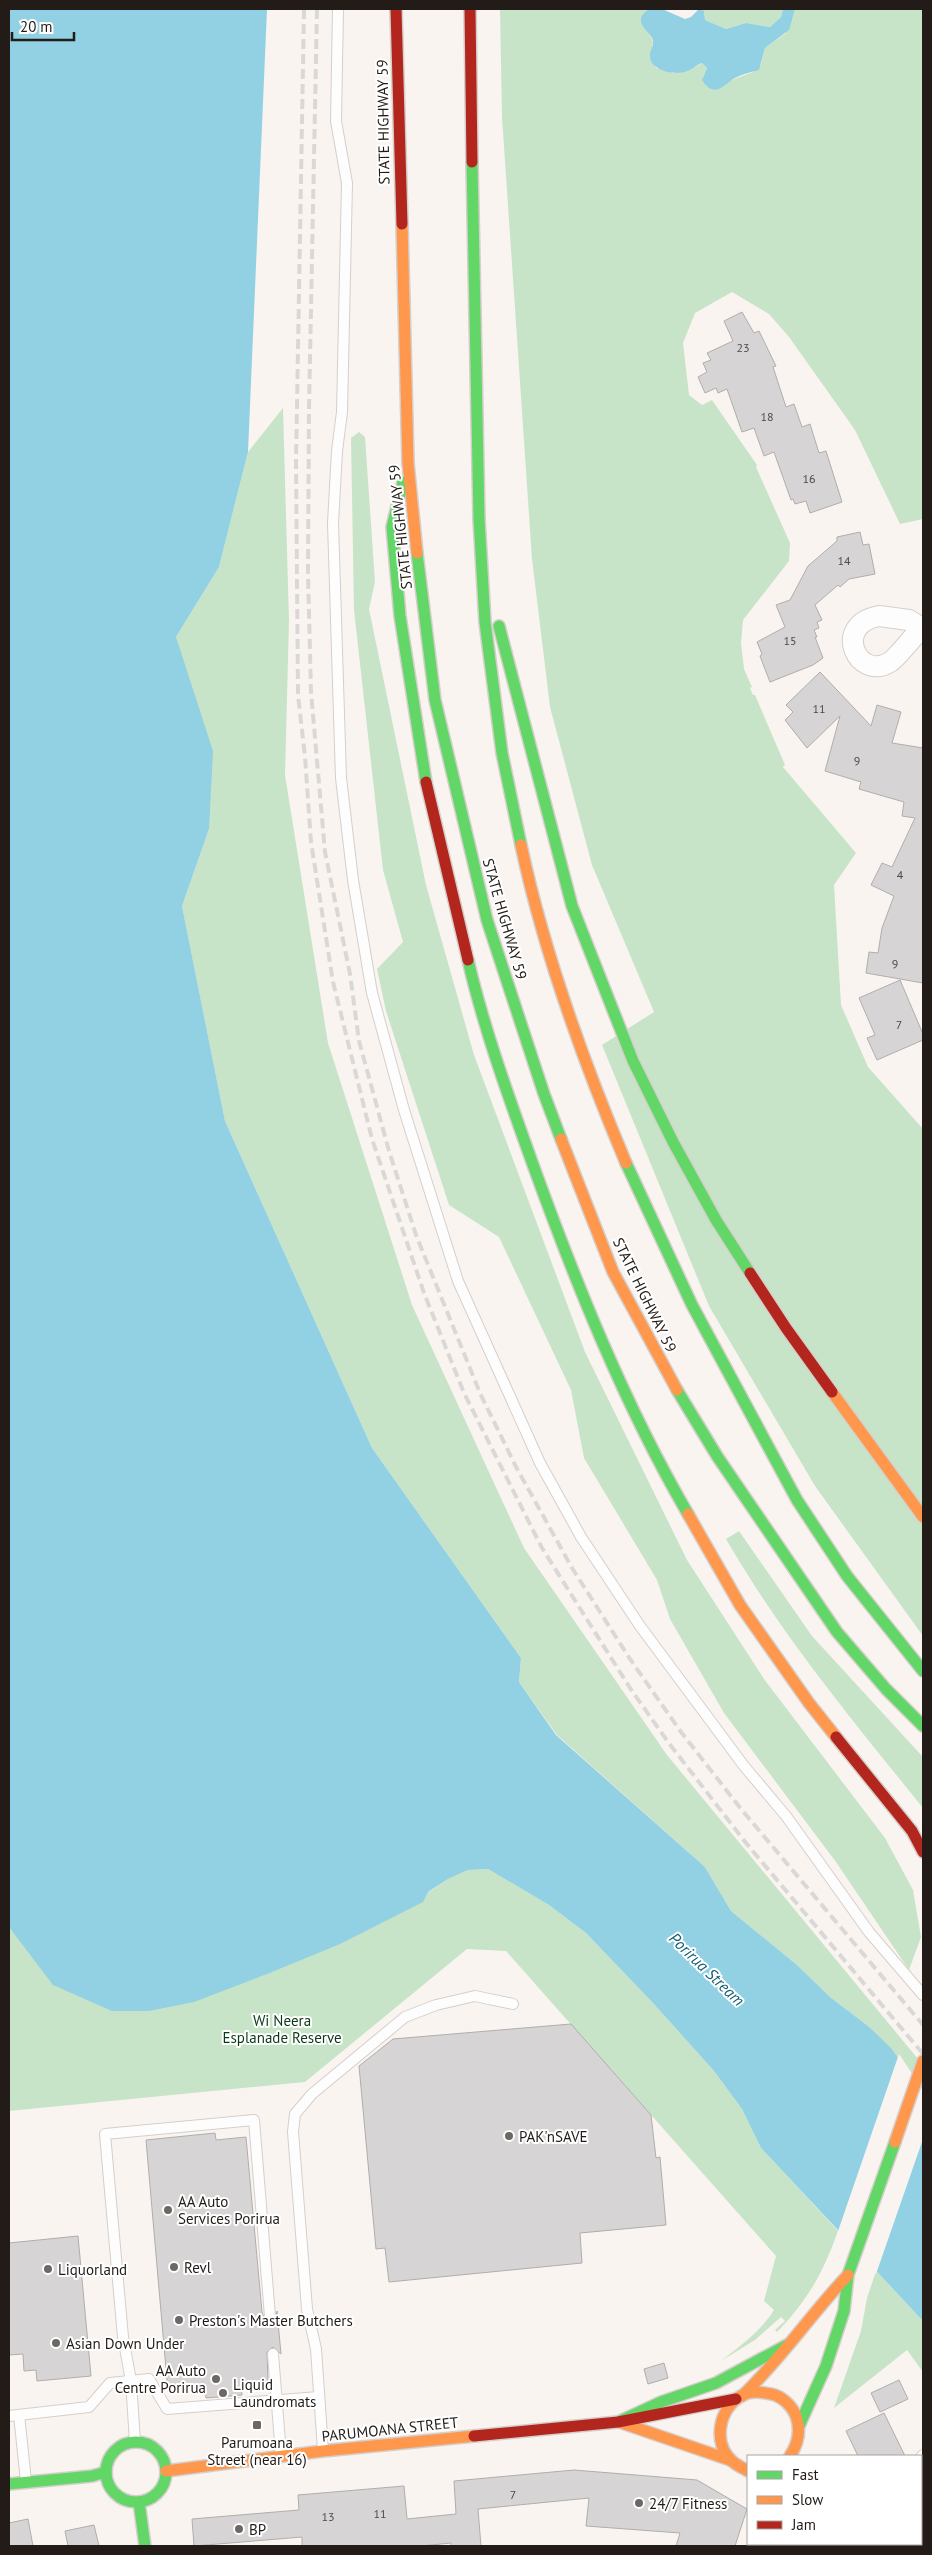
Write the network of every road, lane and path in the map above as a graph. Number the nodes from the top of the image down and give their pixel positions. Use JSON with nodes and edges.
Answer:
{"nodes":[{"id":1,"x":338,"y":9,"type":"edge"},
{"id":2,"x":396,"y":9,"type":"edge"},
{"id":3,"x":470,"y":9,"type":"edge"},
{"id":4,"x":408,"y":463,"type":"junction"},
{"id":5,"x":480,"y":555,"type":"junction"},
{"id":6,"x":923,"y":1516,"type":"edge"},
{"id":7,"x":923,"y":1671,"type":"edge"},
{"id":8,"x":923,"y":1726,"type":"edge"},
{"id":9,"x":923,"y":1852,"type":"edge"},
{"id":10,"x":923,"y":1995,"type":"edge"},
{"id":11,"x":513,"y":2004,"type":"dead end"},
{"id":12,"x":923,"y":2061,"type":"edge"},
{"id":13,"x":848,"y":2275,"type":"junction"},
{"id":14,"x":270,"y":2316,"type":"dead end"},
{"id":15,"x":787,"y":2345,"type":"junction"},
{"id":16,"x":273,"y":2354,"type":"dead end"},
{"id":17,"x":131,"y":2380,"type":"junction"},
{"id":18,"x":319,"y":2397,"type":"junction"},
{"id":19,"x":739,"y":2397,"type":"junction"},
{"id":20,"x":276,"y":2400,"type":"junction"},
{"id":21,"x":14,"y":2416,"type":"edge"},
{"id":22,"x":618,"y":2422,"type":"junction"},
{"id":23,"x":799,"y":2426,"type":"junction"},
{"id":24,"x":798,"y":2440,"type":"junction"},
{"id":25,"x":135,"y":2442,"type":"junction"},
{"id":26,"x":323,"y":2451,"type":"junction"},
{"id":27,"x":790,"y":2455,"type":"edge"},
{"id":28,"x":803,"y":2455,"type":"edge"},
{"id":29,"x":281,"y":2456,"type":"junction"},
{"id":30,"x":730,"y":2460,"type":"junction"},
{"id":31,"x":747,"y":2470,"type":"edge"},
{"id":32,"x":166,"y":2471,"type":"junction"},
{"id":33,"x":106,"y":2472,"type":"junction"},
{"id":34,"x":26,"y":2482,"type":"junction"},
{"id":35,"x":9,"y":2484,"type":"edge"},
{"id":36,"x":139,"y":2502,"type":"junction"},
{"id":37,"x":145,"y":2546,"type":"edge"}],
"edges":[{"from":1,"to":10,"type":"lane"},
{"from":2,"to":4,"type":"main road","name":"STATE HIGHWAY 59"},
{"from":3,"to":5,"type":"main road"},
{"from":4,"to":8,"type":"main road","name":"STATE HIGHWAY 59"},
{"from":4,"to":9,"type":"main road"},
{"from":5,"to":6,"type":"main road"},
{"from":5,"to":7,"type":"main road"},
{"from":11,"to":18,"type":"lane"},
{"from":12,"to":13,"type":"main road"},
{"from":13,"to":15,"type":"main road"},
{"from":13,"to":23,"type":"main road"},
{"from":14,"to":17,"type":"lane"},
{"from":15,"to":19,"type":"main road"},
{"from":15,"to":22,"type":"main road"},
{"from":16,"to":20,"type":"lane"},
{"from":17,"to":20,"type":"lane"},
{"from":17,"to":21,"type":"lane"},
{"from":17,"to":25,"type":"lane"},
{"from":18,"to":20,"type":"lane"},
{"from":18,"to":26,"type":"lane"},
{"from":19,"to":22,"type":"main road","name":"PARUMOANA STREET"},
{"from":19,"to":23,"type":"main road","name":"PARUMOANA STREET"},
{"from":19,"to":30,"type":"main road"},
{"from":20,"to":29,"type":"lane"},
{"from":21,"to":34,"type":"lane"},
{"from":22,"to":26,"type":"main road","name":"PARUMOANA STREET"},
{"from":22,"to":30,"type":"main road","name":"PARUMOANA STREET"},
{"from":23,"to":24,"type":"main road"},
{"from":24,"to":27,"type":"main road"},
{"from":24,"to":28,"type":"main road"},
{"from":25,"to":32,"type":"main road"},
{"from":25,"to":33,"type":"main road"},
{"from":26,"to":29,"type":"main road","name":"PARUMOANA STREET"},
{"from":29,"to":32,"type":"main road","name":"PARUMOANA STREET"},
{"from":30,"to":31,"type":"main road","name":"PARUMOANA STREET"},
{"from":32,"to":36,"type":"main road"},
{"from":33,"to":34,"type":"main road"},
{"from":33,"to":36,"type":"main road"},
{"from":34,"to":35,"type":"main road"},
{"from":36,"to":37,"type":"main road"}]}
